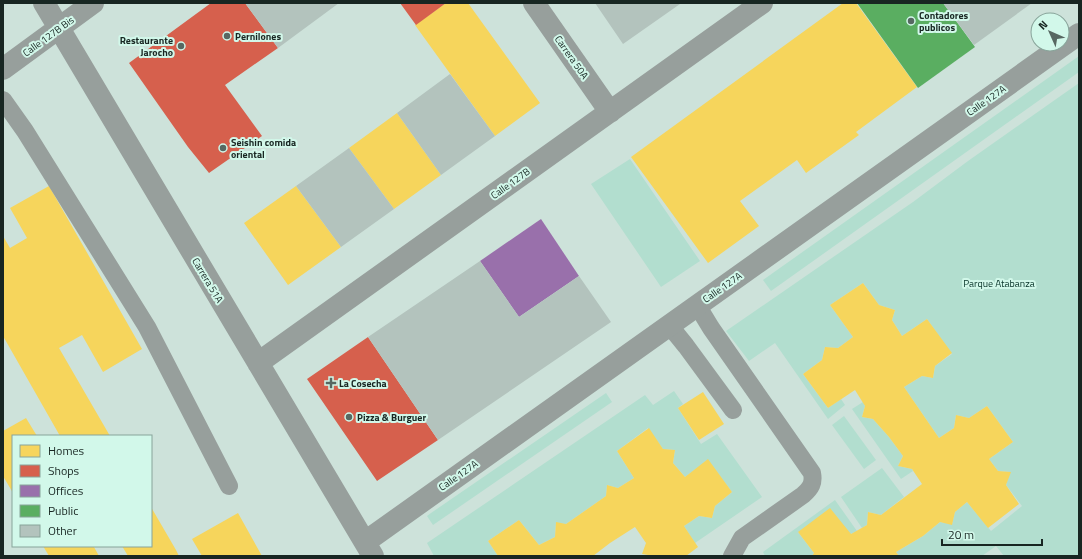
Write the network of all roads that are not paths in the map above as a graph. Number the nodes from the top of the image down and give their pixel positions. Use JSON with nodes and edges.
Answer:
{"nodes":[{"id":1,"x":44,"y":3,"type":"edge"},
{"id":2,"x":93,"y":3,"type":"edge"},
{"id":3,"x":534,"y":3,"type":"edge"},
{"id":4,"x":762,"y":3,"type":"edge"},
{"id":5,"x":58,"y":28,"type":"junction"},
{"id":6,"x":1079,"y":34,"type":"edge"},
{"id":7,"x":3,"y":69,"type":"edge"},
{"id":8,"x":3,"y":100,"type":"edge"},
{"id":9,"x":610,"y":112,"type":"junction"},
{"id":10,"x":697,"y":305,"type":"junction"},
{"id":11,"x":669,"y":325,"type":"junction"},
{"id":12,"x":258,"y":363,"type":"junction"},
{"id":13,"x":733,"y":410,"type":"dead end"},
{"id":14,"x":229,"y":486,"type":"dead end"},
{"id":15,"x":369,"y":549,"type":"edge"},
{"id":16,"x":732,"y":556,"type":"edge"}],
"edges":[{"from":1,"to":5,"type":"street","name":"Carrera 51A"},
{"from":2,"to":5,"type":"street","name":"Calle 127B Bis"},
{"from":3,"to":9,"type":"street","name":"Carrera 50A"},
{"from":4,"to":9,"type":"street","name":"Calle 127B"},
{"from":5,"to":7,"type":"street","name":"Calle 127B Bis"},
{"from":5,"to":12,"type":"street","name":"Carrera 51A"},
{"from":6,"to":10,"type":"street","name":"Calle 127A"},
{"from":8,"to":14,"type":"lane"},
{"from":9,"to":12,"type":"street","name":"Calle 127B"},
{"from":10,"to":11,"type":"street","name":"Calle 127A"},
{"from":10,"to":16,"type":"lane"},
{"from":11,"to":13,"type":"lane"},
{"from":11,"to":15,"type":"street","name":"Calle 127A"},
{"from":12,"to":15,"type":"street","name":"Carrera 51A"}]}
